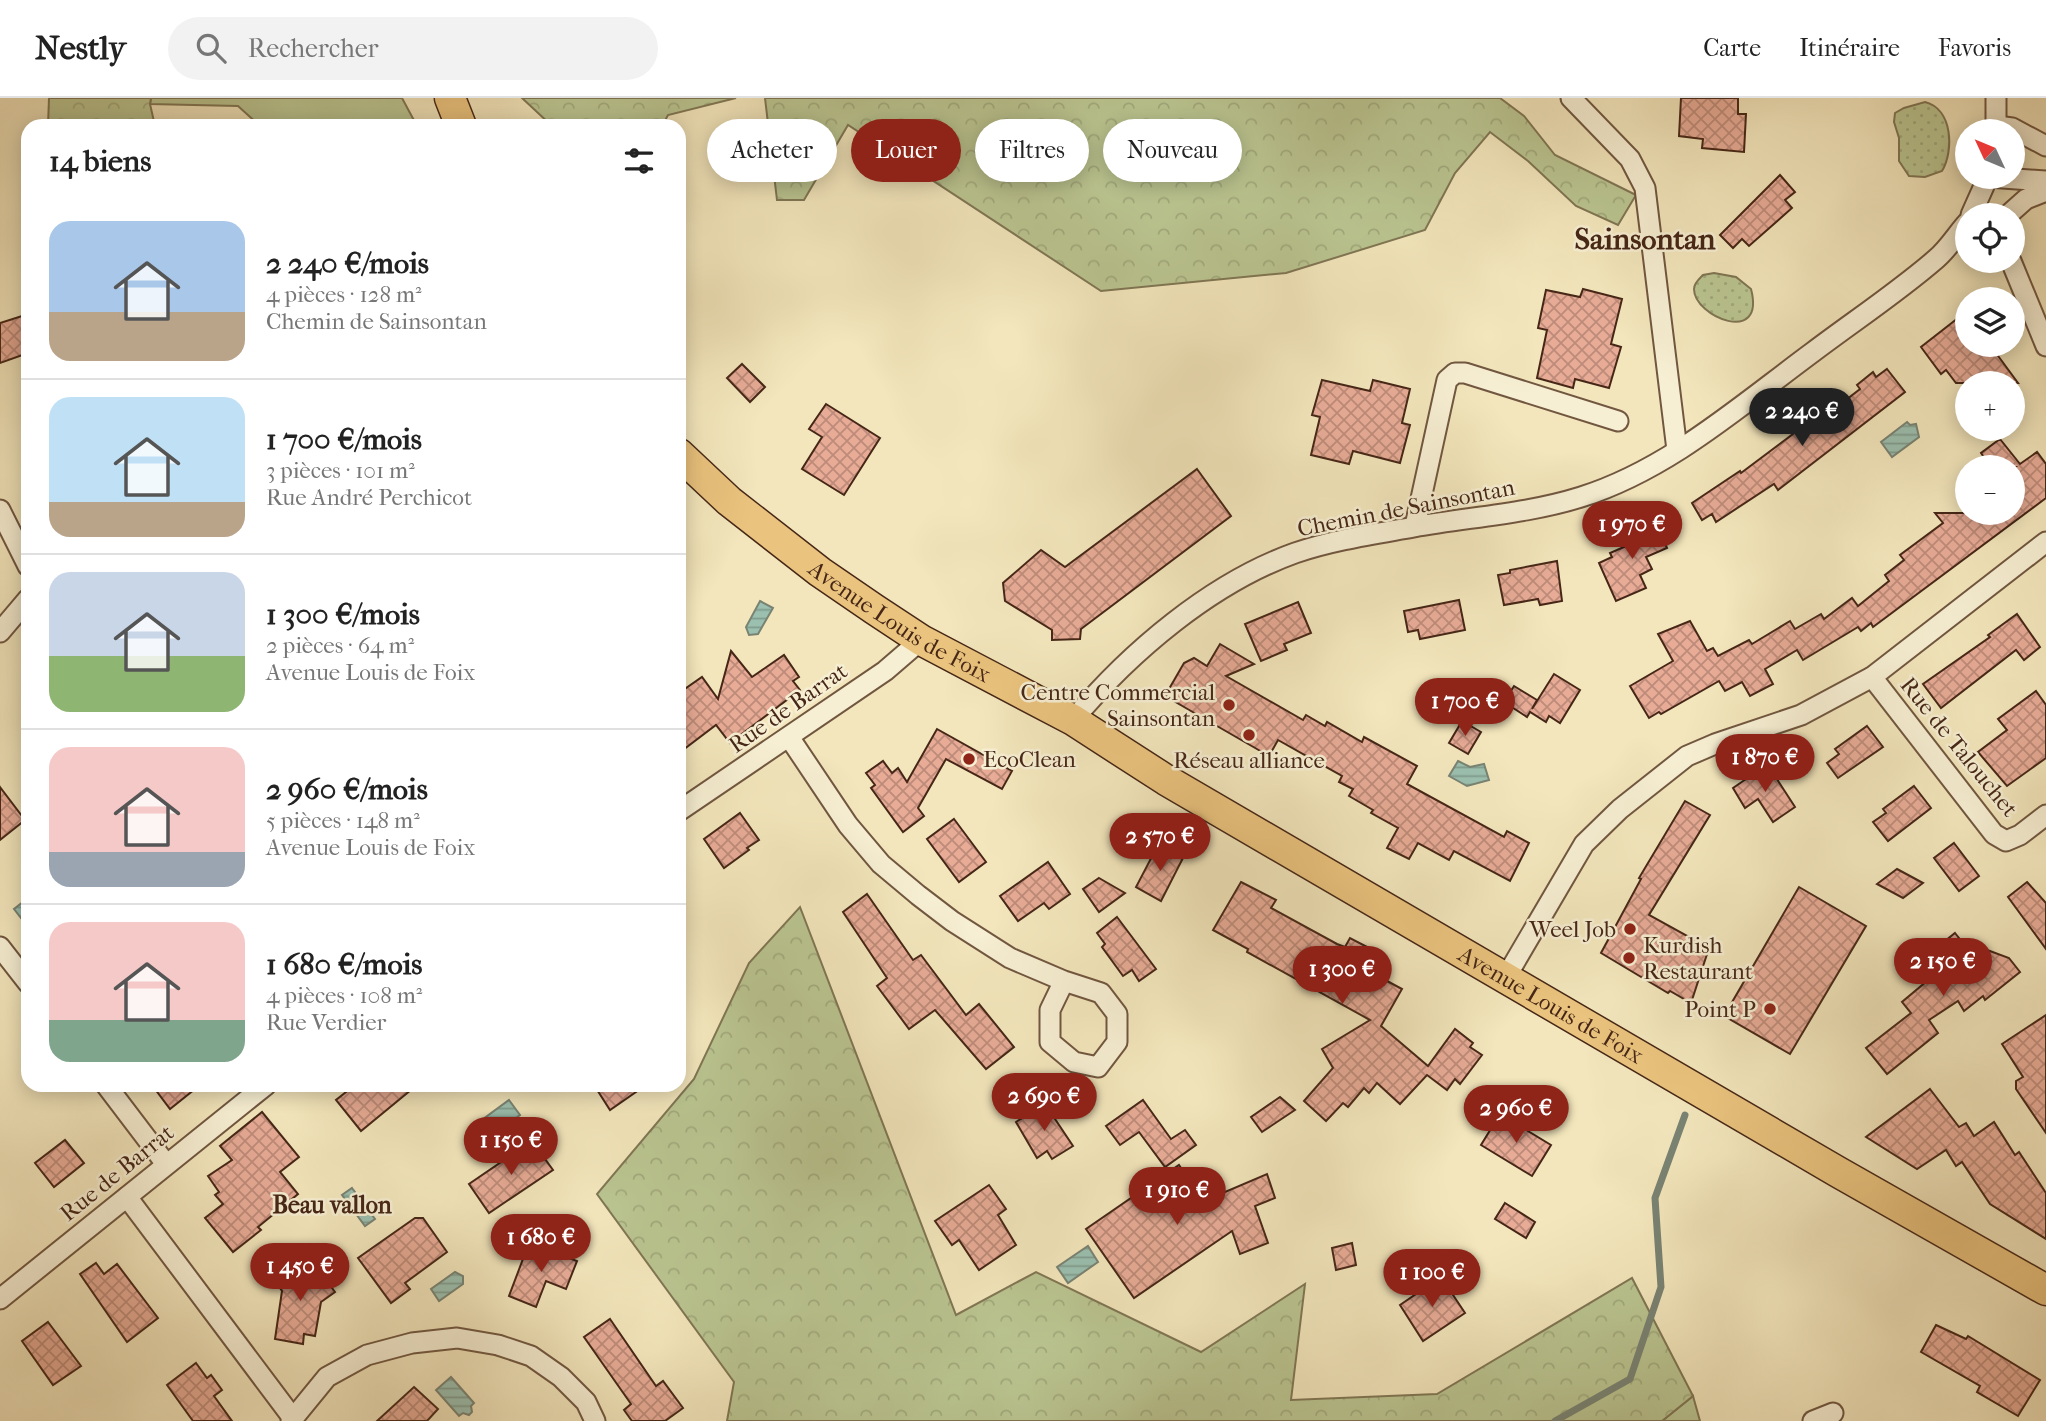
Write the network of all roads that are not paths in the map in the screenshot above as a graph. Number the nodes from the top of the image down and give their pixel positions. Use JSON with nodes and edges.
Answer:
{"nodes":[{"id":1,"x":450,"y":98,"type":"edge"},
{"id":2,"x":1571,"y":98,"type":"edge"},
{"id":3,"x":1996,"y":98,"type":"edge"},
{"id":4,"x":458,"y":119,"type":"edge"},
{"id":5,"x":1996,"y":119,"type":"edge"},
{"id":6,"x":2025,"y":135,"type":"edge"},
{"id":7,"x":2046,"y":146,"type":"edge"},
{"id":8,"x":2025,"y":180,"type":"edge"},
{"id":9,"x":2046,"y":181,"type":"edge"},
{"id":10,"x":2046,"y":191,"type":"edge"},
{"id":11,"x":2022,"y":203,"type":"edge"},
{"id":12,"x":1955,"y":237,"type":"edge"},
{"id":13,"x":2016,"y":273,"type":"edge"},
{"id":14,"x":2046,"y":346,"type":"edge"},
{"id":15,"x":1618,"y":421,"type":"dead end"},
{"id":16,"x":1677,"y":450,"type":"junction"},
{"id":17,"x":686,"y":461,"type":"edge"},
{"id":18,"x":0,"y":510,"type":"edge"},
{"id":19,"x":1415,"y":526,"type":"junction"},
{"id":20,"x":2046,"y":542,"type":"edge"},
{"id":21,"x":21,"y":552,"type":"edge"},
{"id":22,"x":21,"y":607,"type":"edge"},
{"id":23,"x":0,"y":632,"type":"edge"},
{"id":24,"x":921,"y":640,"type":"junction"},
{"id":25,"x":1872,"y":677,"type":"junction"},
{"id":26,"x":1073,"y":720,"type":"junction"},
{"id":27,"x":789,"y":737,"type":"junction"},
{"id":28,"x":686,"y":806,"type":"edge"},
{"id":29,"x":2046,"y":815,"type":"edge"},
{"id":30,"x":0,"y":947,"type":"edge"},
{"id":31,"x":21,"y":975,"type":"edge"},
{"id":32,"x":1506,"y":977,"type":"junction"},
{"id":33,"x":1063,"y":981,"type":"junction"},
{"id":34,"x":111,"y":1092,"type":"edge"},
{"id":35,"x":257,"y":1092,"type":"edge"},
{"id":36,"x":166,"y":1164,"type":"junction"},
{"id":37,"x":127,"y":1197,"type":"junction"},
{"id":38,"x":2046,"y":1290,"type":"edge"},
{"id":39,"x":0,"y":1299,"type":"edge"},
{"id":40,"x":1833,"y":1413,"type":"dead end"},
{"id":41,"x":292,"y":1419,"type":"edge"},
{"id":42,"x":595,"y":1421,"type":"edge"},
{"id":43,"x":1813,"y":1421,"type":"edge"}],
"edges":[{"from":1,"to":4,"type":"main road"},
{"from":2,"to":16,"type":"street"},
{"from":3,"to":5,"type":"street"},
{"from":6,"to":7,"type":"street"},
{"from":8,"to":9,"type":"street"},
{"from":10,"to":11,"type":"street"},
{"from":12,"to":16,"type":"street","name":"Chemin de Sainsontan"},
{"from":13,"to":14,"type":"street"},
{"from":15,"to":19,"type":"street"},
{"from":16,"to":19,"type":"street","name":"Chemin de Sainsontan"},
{"from":17,"to":24,"type":"main road","name":"Avenue Louis de Foix"},
{"from":18,"to":21,"type":"street"},
{"from":19,"to":26,"type":"street","name":"Chemin de Sainsontan"},
{"from":20,"to":25,"type":"street"},
{"from":22,"to":23,"type":"street"},
{"from":24,"to":26,"type":"main road","name":"Avenue Louis de Foix"},
{"from":24,"to":27,"type":"street","name":"Rue de Barrat"},
{"from":25,"to":29,"type":"street","name":"Rue de Talouchet"},
{"from":25,"to":32,"type":"street"},
{"from":26,"to":32,"type":"main road","name":"Avenue Louis de Foix"},
{"from":27,"to":28,"type":"street","name":"Rue de Barrat"},
{"from":27,"to":33,"type":"street"},
{"from":30,"to":31,"type":"street"},
{"from":32,"to":38,"type":"main road","name":"Avenue Louis de Foix"},
{"from":33,"to":33,"type":"street"},
{"from":34,"to":36,"type":"street"},
{"from":35,"to":36,"type":"street","name":"Rue de Barrat"},
{"from":36,"to":37,"type":"street","name":"Rue de Barrat"},
{"from":37,"to":39,"type":"street","name":"Rue de Barrat"},
{"from":37,"to":41,"type":"street"},
{"from":40,"to":43,"type":"street"},
{"from":41,"to":42,"type":"street"}]}
